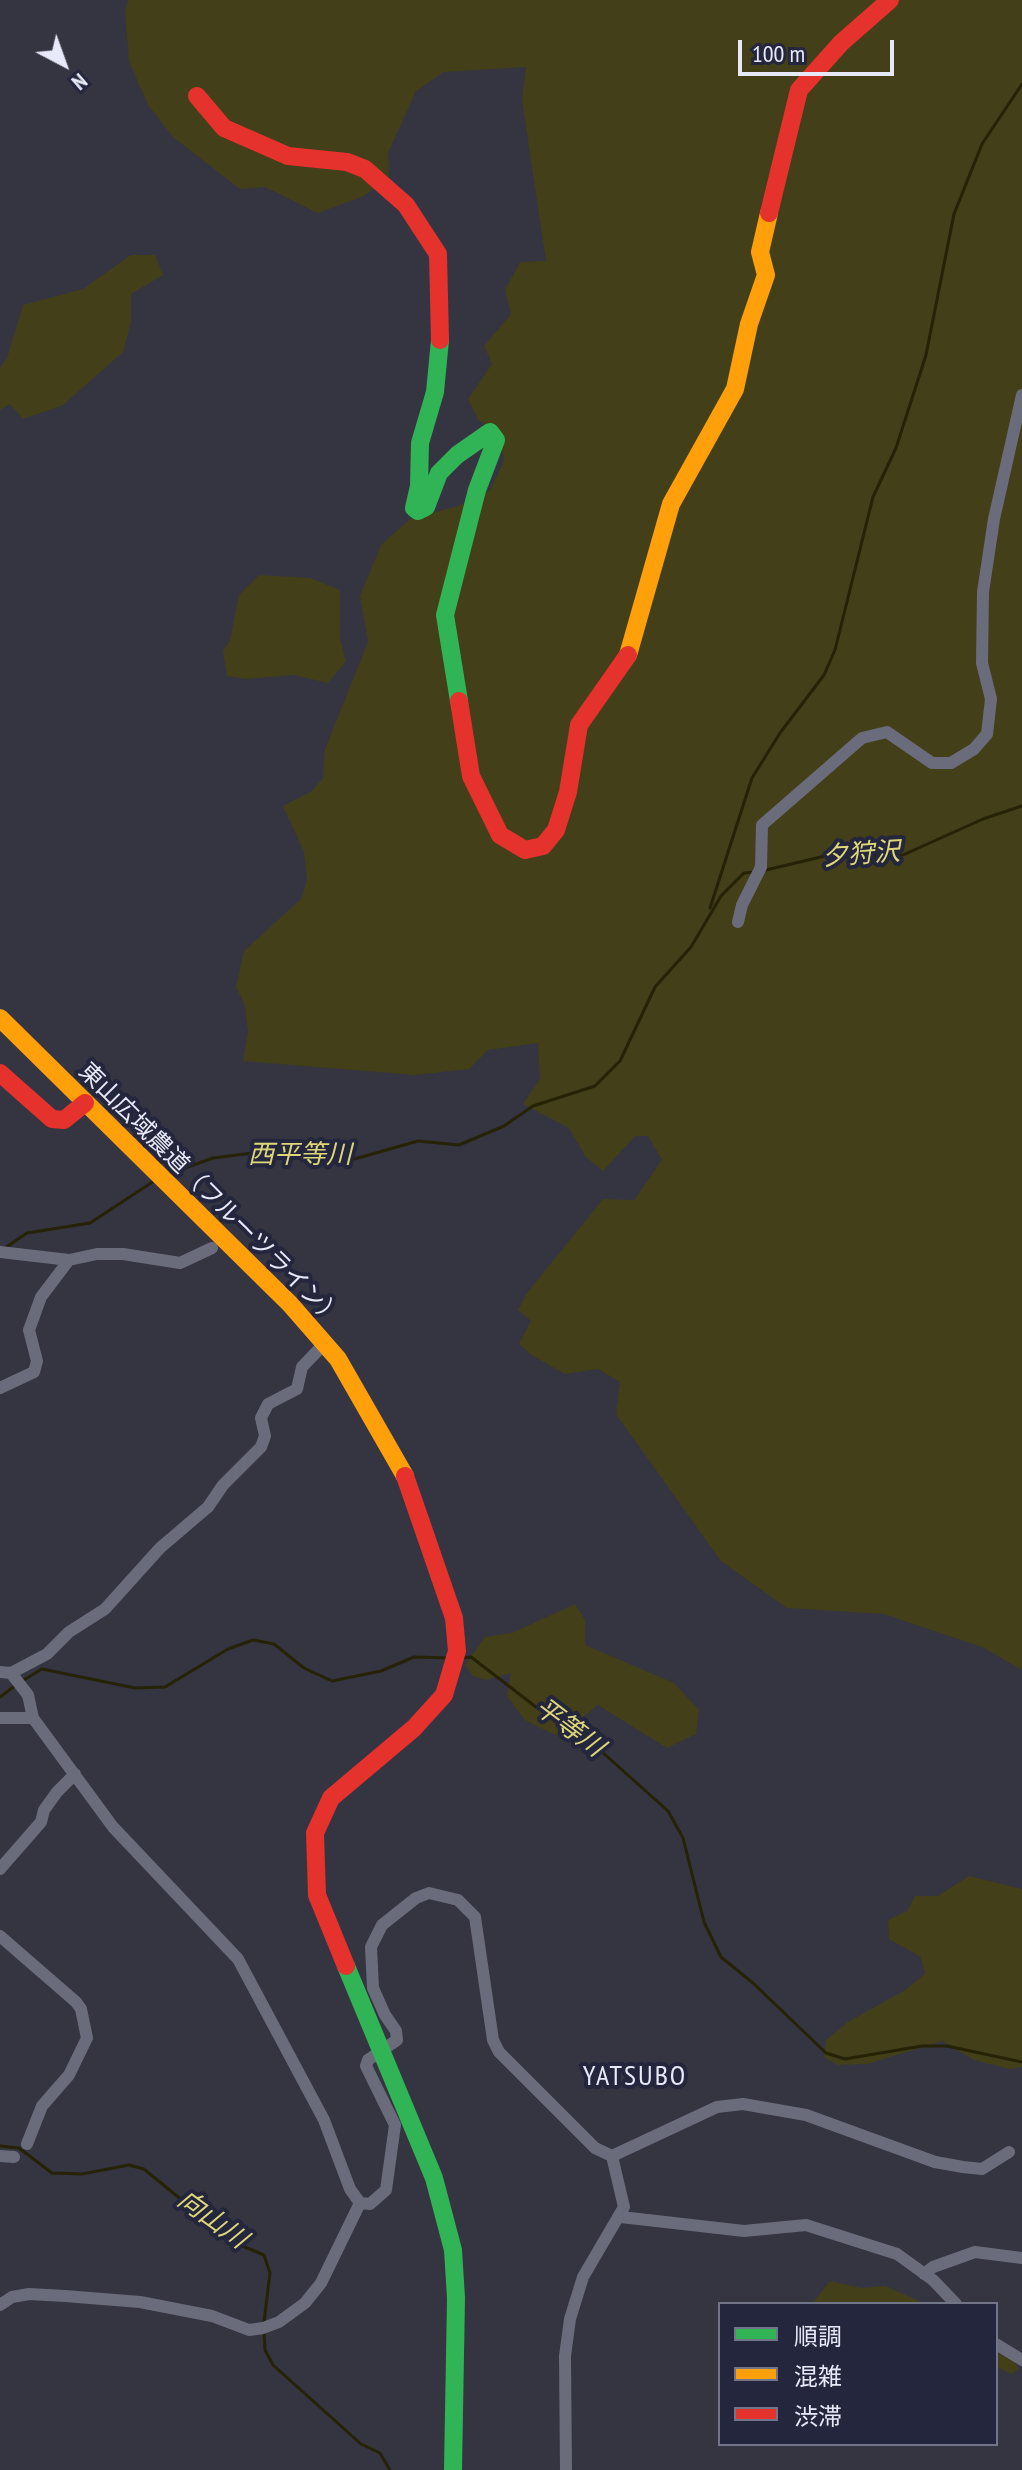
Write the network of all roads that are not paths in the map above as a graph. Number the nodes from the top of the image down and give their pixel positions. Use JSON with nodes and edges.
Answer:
{"nodes":[{"id":1,"x":890,"y":0,"type":"edge"},
{"id":2,"x":197,"y":96,"type":"dead end"},
{"id":3,"x":1022,"y":395,"type":"edge"},
{"id":4,"x":738,"y":922,"type":"dead end"},
{"id":5,"x":0,"y":1018,"type":"edge"},
{"id":6,"x":0,"y":1073,"type":"edge"},
{"id":7,"x":85,"y":1103,"type":"junction"},
{"id":8,"x":212,"y":1248,"type":"dead end"},
{"id":9,"x":5,"y":1252,"type":"edge"},
{"id":10,"x":69,"y":1260,"type":"junction"},
{"id":11,"x":325,"y":1343,"type":"junction"},
{"id":12,"x":0,"y":1388,"type":"edge"},
{"id":13,"x":9,"y":1674,"type":"edge"},
{"id":14,"x":0,"y":1718,"type":"edge"},
{"id":15,"x":33,"y":1718,"type":"junction"},
{"id":16,"x":75,"y":1774,"type":"junction"},
{"id":17,"x":0,"y":1869,"type":"edge"},
{"id":18,"x":0,"y":1936,"type":"edge"},
{"id":19,"x":381,"y":2051,"type":"junction"},
{"id":20,"x":27,"y":2144,"type":"dead end"},
{"id":21,"x":1009,"y":2152,"type":"dead end"},
{"id":22,"x":0,"y":2156,"type":"edge"},
{"id":23,"x":612,"y":2156,"type":"junction"},
{"id":24,"x":14,"y":2157,"type":"dead end"},
{"id":25,"x":360,"y":2203,"type":"junction"},
{"id":26,"x":621,"y":2217,"type":"junction"},
{"id":27,"x":1022,"y":2258,"type":"edge"},
{"id":28,"x":924,"y":2274,"type":"junction"},
{"id":29,"x":954,"y":2302,"type":"edge"},
{"id":30,"x":0,"y":2305,"type":"edge"},
{"id":31,"x":998,"y":2345,"type":"edge"},
{"id":32,"x":1022,"y":2360,"type":"edge"},
{"id":33,"x":453,"y":2470,"type":"edge"},
{"id":34,"x":566,"y":2470,"type":"edge"}],
"edges":[{"from":1,"to":2,"type":"street"},
{"from":3,"to":4,"type":"street"},
{"from":5,"to":7,"type":"street","name":"東山広域農道（フルーツライン）"},
{"from":6,"to":7,"type":"street"},
{"from":7,"to":11,"type":"street","name":"東山広域農道（フルーツライン）"},
{"from":8,"to":10,"type":"street"},
{"from":9,"to":10,"type":"street"},
{"from":10,"to":12,"type":"street"},
{"from":11,"to":13,"type":"street"},
{"from":11,"to":19,"type":"street","name":"東山広域農道（フルーツライン）"},
{"from":13,"to":15,"type":"street"},
{"from":14,"to":15,"type":"street"},
{"from":15,"to":16,"type":"street"},
{"from":16,"to":17,"type":"street"},
{"from":16,"to":25,"type":"street"},
{"from":18,"to":20,"type":"street"},
{"from":19,"to":23,"type":"street"},
{"from":19,"to":25,"type":"street"},
{"from":19,"to":33,"type":"street","name":"東山広域農道（フルーツライン）"},
{"from":21,"to":23,"type":"street"},
{"from":22,"to":24,"type":"street"},
{"from":23,"to":26,"type":"street"},
{"from":25,"to":30,"type":"street"},
{"from":26,"to":28,"type":"street"},
{"from":26,"to":34,"type":"street"},
{"from":27,"to":28,"type":"street"},
{"from":28,"to":29,"type":"street"},
{"from":31,"to":32,"type":"street"}]}
